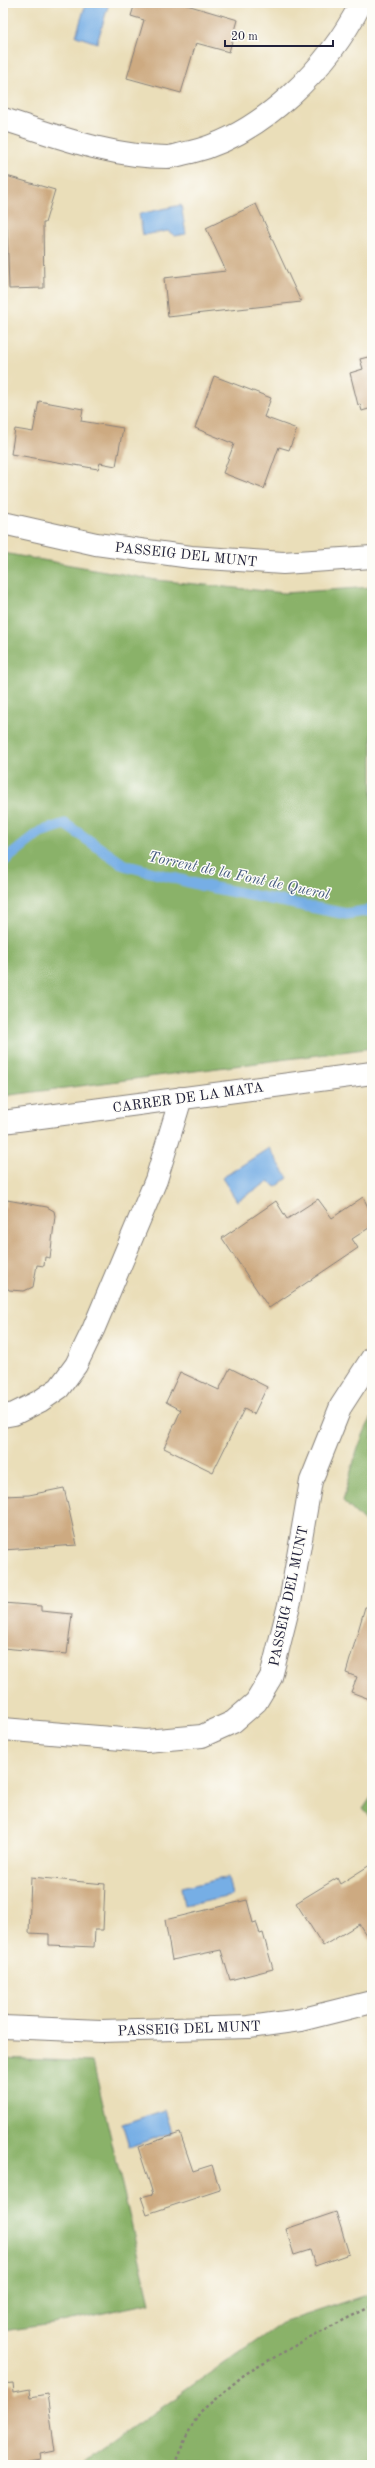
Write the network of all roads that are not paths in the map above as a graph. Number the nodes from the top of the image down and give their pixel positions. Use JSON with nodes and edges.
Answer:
{"nodes":[{"id":1,"x":361,"y":3,"type":"edge"},
{"id":2,"x":3,"y":119,"type":"edge"},
{"id":3,"x":3,"y":523,"type":"edge"},
{"id":4,"x":372,"y":557,"type":"edge"},
{"id":5,"x":372,"y":1073,"type":"edge"},
{"id":6,"x":181,"y":1098,"type":"junction"},
{"id":7,"x":3,"y":1122,"type":"edge"},
{"id":8,"x":372,"y":1358,"type":"edge"},
{"id":9,"x":3,"y":1416,"type":"edge"},
{"id":10,"x":3,"y":1729,"type":"edge"},
{"id":11,"x":372,"y":2002,"type":"edge"},
{"id":12,"x":3,"y":2027,"type":"edge"}],
"edges":[{"from":1,"to":2,"type":"street"},
{"from":3,"to":4,"type":"street","name":"PASSEIG DEL MUNT"},
{"from":5,"to":6,"type":"street","name":"CARRER DE LA MATA"},
{"from":6,"to":7,"type":"street","name":"CARRER DE LA MATA"},
{"from":6,"to":9,"type":"street"},
{"from":8,"to":10,"type":"street","name":"PASSEIG DEL MUNT"},
{"from":11,"to":12,"type":"street","name":"PASSEIG DEL MUNT"}]}
